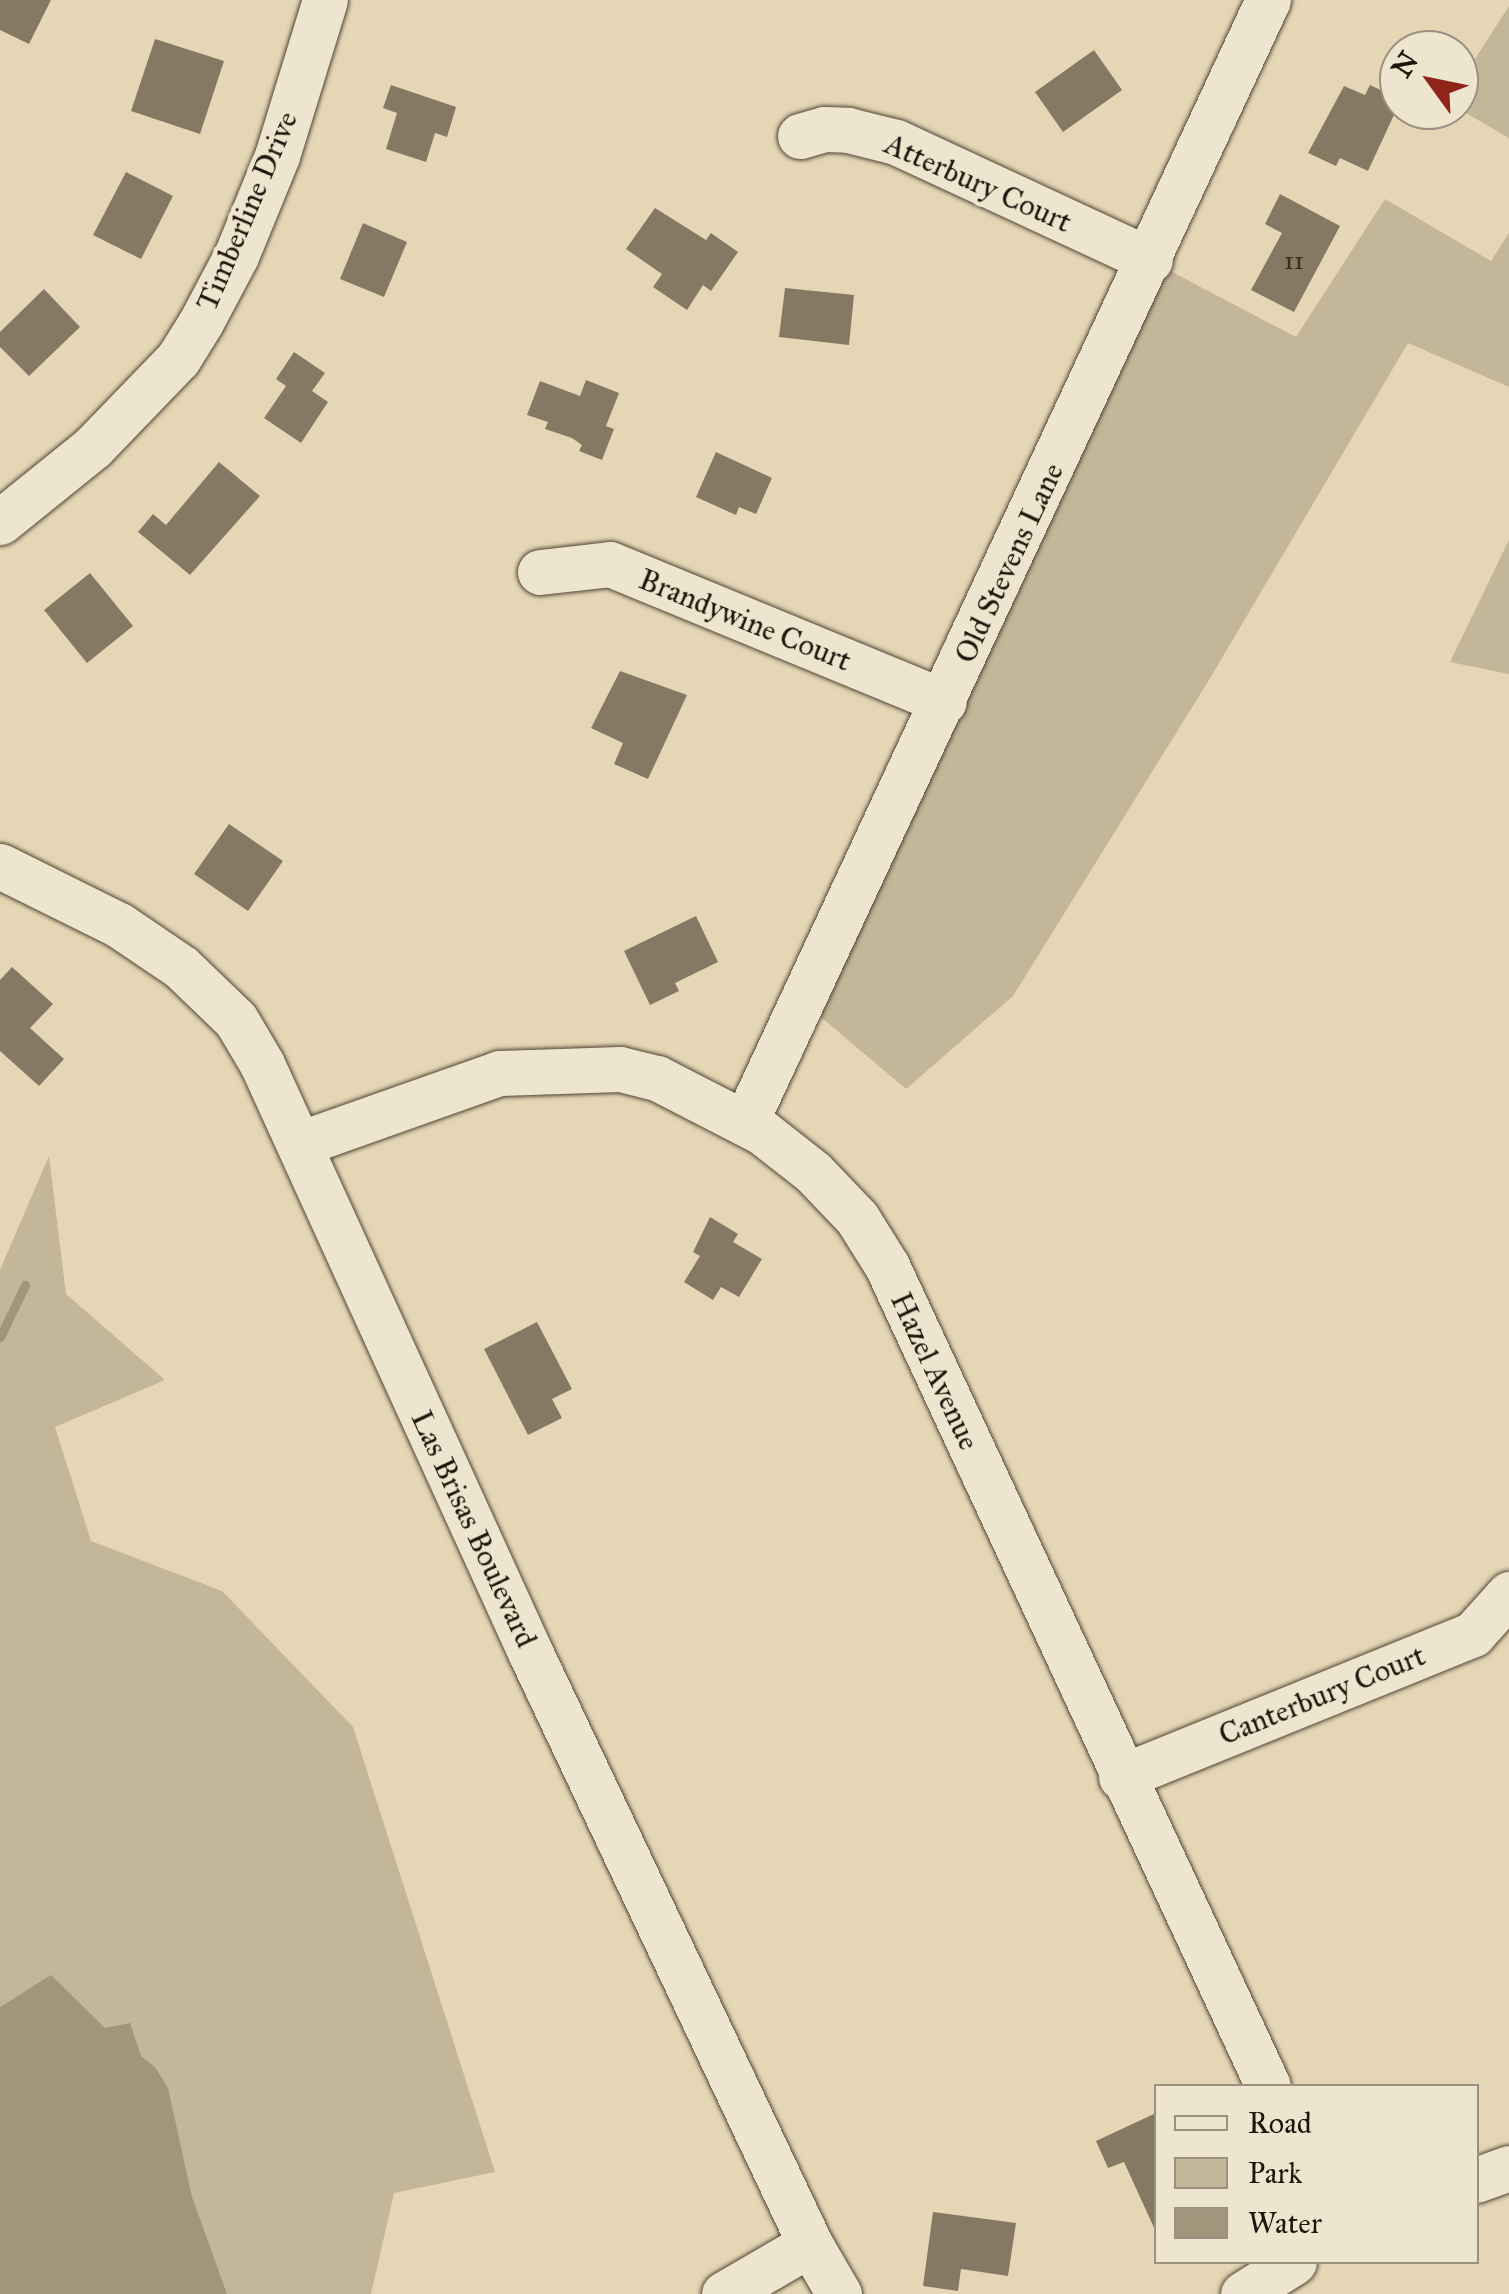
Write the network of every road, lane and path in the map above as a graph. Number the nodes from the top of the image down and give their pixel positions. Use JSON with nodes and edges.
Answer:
{"nodes":[{"id":1,"x":1268,"y":0,"type":"edge"},
{"id":2,"x":321,"y":1,"type":"edge"},
{"id":3,"x":800,"y":136,"type":"dead end"},
{"id":4,"x":1150,"y":260,"type":"junction"},
{"id":5,"x":7,"y":501,"type":"edge"},
{"id":6,"x":540,"y":572,"type":"dead end"},
{"id":7,"x":944,"y":702,"type":"junction"},
{"id":8,"x":0,"y":866,"type":"edge"},
{"id":9,"x":745,"y":1124,"type":"junction"},
{"id":10,"x":298,"y":1144,"type":"junction"},
{"id":11,"x":1509,"y":1594,"type":"edge"},
{"id":12,"x":1121,"y":1777,"type":"junction"},
{"id":13,"x":1267,"y":2084,"type":"edge"},
{"id":14,"x":1509,"y":2168,"type":"edge"},
{"id":15,"x":1479,"y":2179,"type":"edge"},
{"id":16,"x":810,"y":2244,"type":"junction"},
{"id":17,"x":1291,"y":2264,"type":"edge"},
{"id":18,"x":724,"y":2294,"type":"edge"},
{"id":19,"x":839,"y":2294,"type":"edge"},
{"id":20,"x":1242,"y":2294,"type":"edge"}],
"edges":[{"from":1,"to":4,"type":"street","name":"Old Stevens Lane"},
{"from":2,"to":5,"type":"street","name":"Timberline Drive"},
{"from":3,"to":4,"type":"street","name":"Atterbury Court"},
{"from":4,"to":7,"type":"street","name":"Old Stevens Lane"},
{"from":6,"to":7,"type":"street","name":"Brandywine Court"},
{"from":7,"to":9,"type":"street","name":"Old Stevens Lane"},
{"from":8,"to":10,"type":"street","name":"Las Brisas Boulevard"},
{"from":9,"to":10,"type":"street","name":"Hazel Avenue"},
{"from":9,"to":12,"type":"street","name":"Hazel Avenue"},
{"from":10,"to":16,"type":"street","name":"Las Brisas Boulevard"},
{"from":11,"to":12,"type":"street","name":"Canterbury Court"},
{"from":12,"to":13,"type":"street","name":"Hazel Avenue"},
{"from":14,"to":15,"type":"street"},
{"from":16,"to":18,"type":"street"},
{"from":16,"to":19,"type":"street","name":"Las Brisas Boulevard"},
{"from":17,"to":20,"type":"street"}]}
